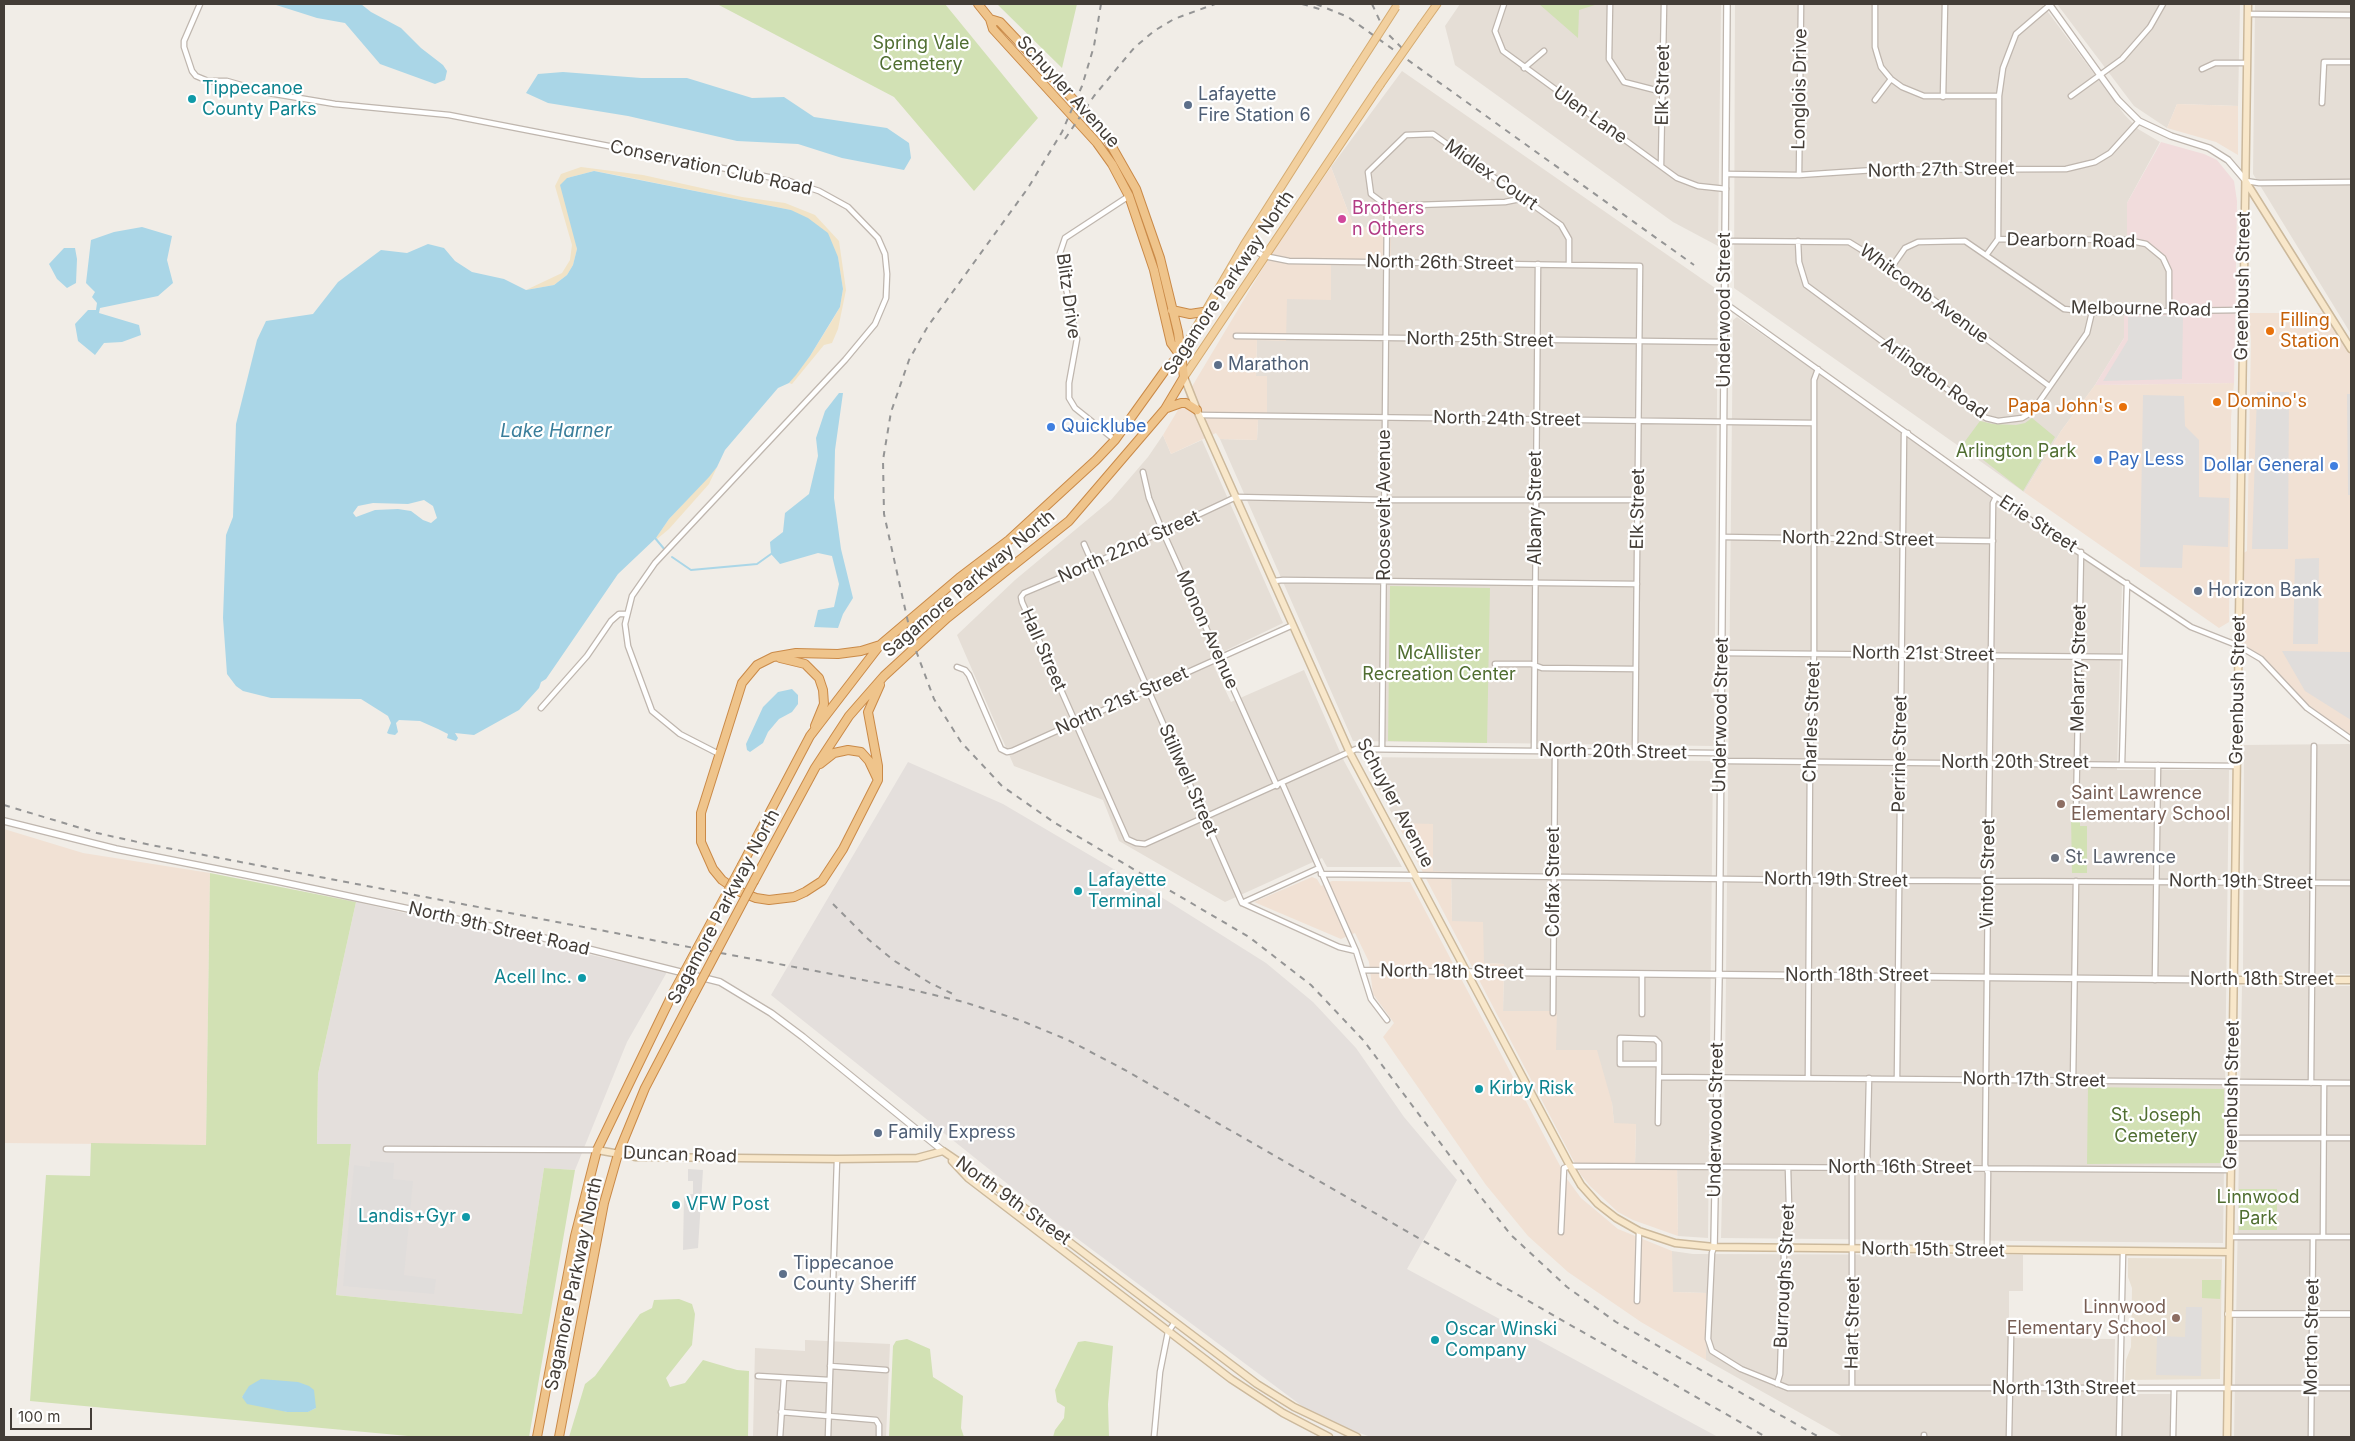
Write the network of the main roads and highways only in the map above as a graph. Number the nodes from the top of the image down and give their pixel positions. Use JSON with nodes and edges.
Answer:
{"nodes":[{"id":1,"x":978,"y":4,"type":"edge"},
{"id":2,"x":1438,"y":4,"type":"edge"},
{"id":3,"x":2248,"y":4,"type":"edge"},
{"id":4,"x":1397,"y":5,"type":"edge"},
{"id":5,"x":990,"y":20,"type":"junction"},
{"id":6,"x":2246,"y":181,"type":"junction"},
{"id":7,"x":1172,"y":310,"type":"junction"},
{"id":8,"x":1204,"y":312,"type":"junction"},
{"id":9,"x":2351,"y":349,"type":"edge"},
{"id":10,"x":1180,"y":355,"type":"junction"},
{"id":11,"x":1184,"y":377,"type":"junction"},
{"id":12,"x":1165,"y":409,"type":"junction"},
{"id":13,"x":1198,"y":412,"type":"junction"},
{"id":14,"x":880,"y":645,"type":"junction"},
{"id":15,"x":773,"y":657,"type":"junction"},
{"id":16,"x":884,"y":676,"type":"junction"},
{"id":17,"x":810,"y":736,"type":"junction"},
{"id":18,"x":815,"y":768,"type":"junction"},
{"id":19,"x":878,"y":780,"type":"junction"},
{"id":20,"x":2234,"y":980,"type":"junction"},
{"id":21,"x":2351,"y":980,"type":"edge"},
{"id":22,"x":597,"y":1150,"type":"junction"},
{"id":23,"x":943,"y":1151,"type":"junction"},
{"id":24,"x":618,"y":1154,"type":"junction"},
{"id":25,"x":1639,"y":1231,"type":"joint"},
{"id":26,"x":2230,"y":1252,"type":"junction"},
{"id":27,"x":1347,"y":1435,"type":"edge"},
{"id":28,"x":537,"y":1437,"type":"edge"},
{"id":29,"x":559,"y":1437,"type":"edge"},
{"id":30,"x":1329,"y":1437,"type":"edge"},
{"id":31,"x":1357,"y":1437,"type":"edge"},
{"id":32,"x":2227,"y":1437,"type":"edge"}],
"edges":[{"from":1,"to":5,"type":"highway","name":"Schuyler Avenue"},
{"from":2,"to":11,"type":"main road","name":"Sagamore Parkway North","bridge":true},
{"from":3,"to":6,"type":"main road","name":"Greenbush Street"},
{"from":4,"to":8,"type":"main road","name":"Sagamore Parkway North","bridge":true},
{"from":5,"to":7,"type":"highway","name":"Schuyler Avenue"},
{"from":5,"to":10,"type":"highway","name":"Schuyler Avenue"},
{"from":6,"to":9,"type":"main road"},
{"from":6,"to":20,"type":"main road","name":"Greenbush Street"},
{"from":7,"to":8,"type":"highway"},
{"from":7,"to":10,"type":"highway","name":"Schuyler Avenue"},
{"from":8,"to":10,"type":"main road","name":"Sagamore Parkway North"},
{"from":10,"to":11,"type":"highway","name":"Schuyler Avenue"},
{"from":10,"to":14,"type":"highway","name":"Sagamore Parkway North"},
{"from":11,"to":12,"type":"highway","name":"Sagamore Parkway North"},
{"from":11,"to":13,"type":"main road","name":"Schuyler Avenue"},
{"from":12,"to":13,"type":"highway"},
{"from":12,"to":16,"type":"highway","name":"Sagamore Parkway North"},
{"from":13,"to":25,"type":"main road","name":"Schuyler Avenue"},
{"from":14,"to":15,"type":"highway"},
{"from":14,"to":17,"type":"highway","name":"Sagamore Parkway North"},
{"from":15,"to":17,"type":"highway"},
{"from":15,"to":19,"type":"highway"},
{"from":16,"to":18,"type":"highway","name":"Sagamore Parkway North"},
{"from":16,"to":19,"type":"highway"},
{"from":17,"to":22,"type":"highway","name":"Sagamore Parkway North","bridge":true},
{"from":18,"to":19,"type":"highway"},
{"from":18,"to":24,"type":"highway","name":"Sagamore Parkway North","bridge":true},
{"from":20,"to":21,"type":"main road","name":"North 18th Street"},
{"from":20,"to":26,"type":"main road","name":"Greenbush Street"},
{"from":22,"to":24,"type":"main road","name":"Duncan Road"},
{"from":22,"to":28,"type":"highway","name":"Sagamore Parkway North"},
{"from":23,"to":24,"type":"main road","name":"Duncan Road"},
{"from":23,"to":27,"type":"main road","name":"North 9th Street"},
{"from":23,"to":30,"type":"main road","name":"North 9th Street"},
{"from":24,"to":29,"type":"highway","name":"Sagamore Parkway North"},
{"from":25,"to":26,"type":"main road","name":"North 15th Street"},
{"from":26,"to":32,"type":"main road","name":"Greenbush Street"},
{"from":27,"to":31,"type":"main road","name":"North 9th Street"}]}
